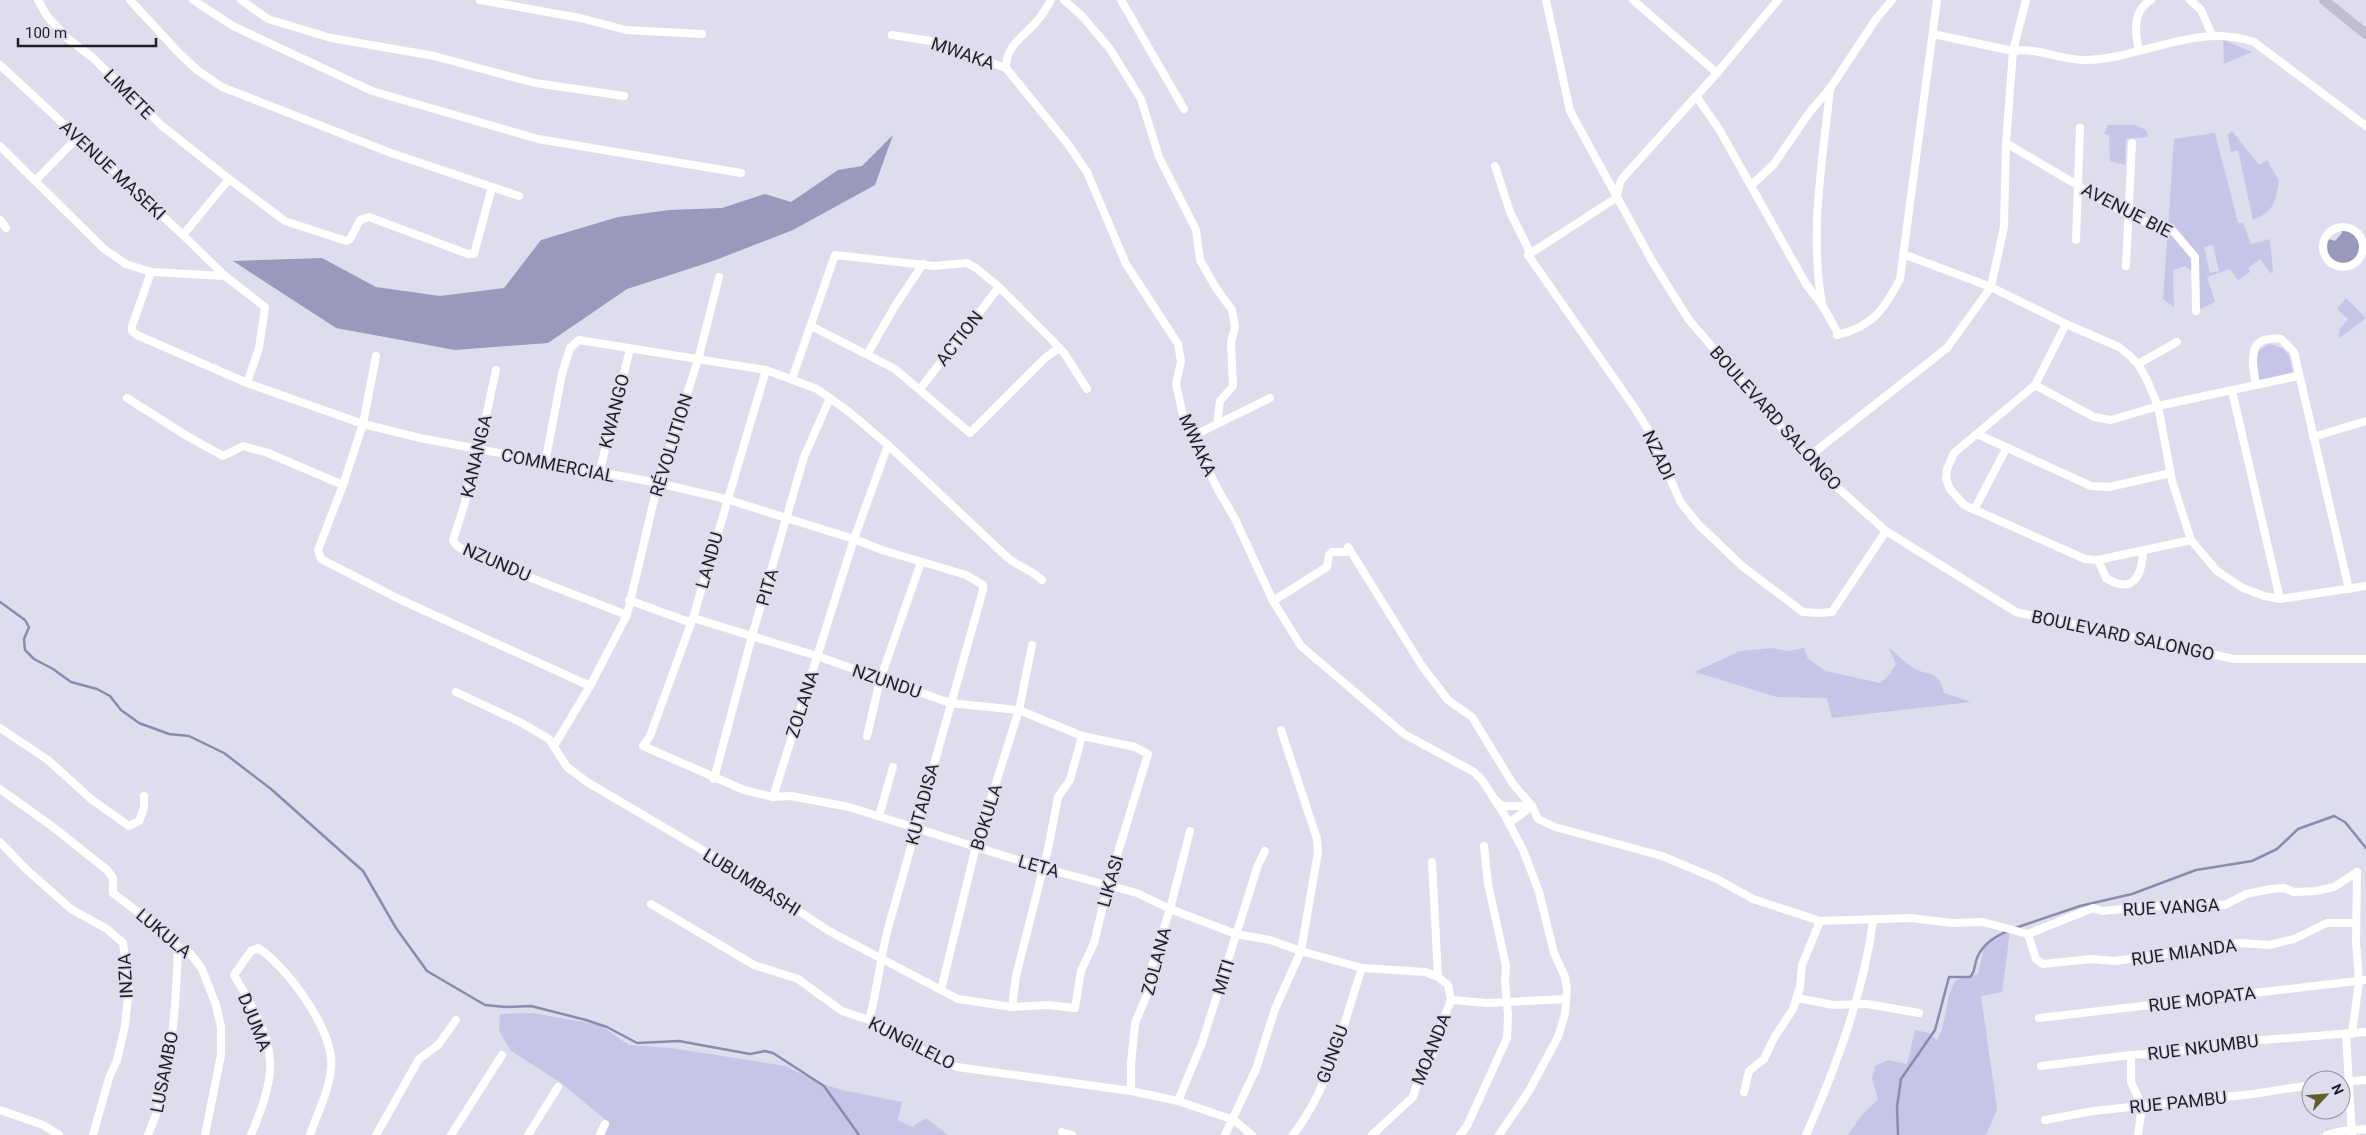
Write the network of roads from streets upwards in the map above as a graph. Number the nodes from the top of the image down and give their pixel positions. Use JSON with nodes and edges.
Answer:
{"nodes":[{"id":1,"x":38,"y":0,"type":"edge"},
{"id":2,"x":130,"y":0,"type":"edge"},
{"id":3,"x":193,"y":0,"type":"edge"},
{"id":4,"x":240,"y":0,"type":"edge"},
{"id":5,"x":480,"y":0,"type":"edge"},
{"id":6,"x":1051,"y":0,"type":"edge"},
{"id":7,"x":1064,"y":0,"type":"edge"},
{"id":8,"x":1120,"y":0,"type":"edge"},
{"id":9,"x":1546,"y":0,"type":"edge"},
{"id":10,"x":1633,"y":0,"type":"edge"},
{"id":11,"x":1778,"y":0,"type":"edge"},
{"id":12,"x":1892,"y":0,"type":"edge"},
{"id":13,"x":1937,"y":0,"type":"edge"},
{"id":14,"x":2026,"y":0,"type":"edge"},
{"id":15,"x":2151,"y":0,"type":"edge"},
{"id":16,"x":2190,"y":0,"type":"edge"},
{"id":17,"x":2324,"y":0,"type":"edge"},
{"id":18,"x":702,"y":34,"type":"dead end"},
{"id":19,"x":892,"y":34,"type":"dead end"},
{"id":20,"x":1933,"y":34,"type":"junction"},
{"id":21,"x":2366,"y":34,"type":"edge"},
{"id":22,"x":2212,"y":35,"type":"junction"},
{"id":23,"x":2013,"y":51,"type":"junction"},
{"id":24,"x":2138,"y":51,"type":"junction"},
{"id":25,"x":0,"y":65,"type":"edge"},
{"id":26,"x":1006,"y":68,"type":"junction"},
{"id":27,"x":1717,"y":73,"type":"junction"},
{"id":28,"x":1831,"y":88,"type":"junction"},
{"id":29,"x":624,"y":96,"type":"dead end"},
{"id":30,"x":1696,"y":96,"type":"junction"},
{"id":31,"x":1184,"y":109,"type":"dead end"},
{"id":32,"x":2366,"y":126,"type":"edge"},
{"id":33,"x":2080,"y":128,"type":"dead end"},
{"id":34,"x":77,"y":138,"type":"junction"},
{"id":35,"x":2006,"y":143,"type":"junction"},
{"id":36,"x":2132,"y":143,"type":"dead end"},
{"id":37,"x":0,"y":146,"type":"edge"},
{"id":38,"x":1494,"y":166,"type":"dead end"},
{"id":39,"x":741,"y":173,"type":"dead end"},
{"id":40,"x":229,"y":179,"type":"junction"},
{"id":41,"x":35,"y":181,"type":"junction"},
{"id":42,"x":2076,"y":184,"type":"junction"},
{"id":43,"x":1752,"y":185,"type":"junction"},
{"id":44,"x":492,"y":187,"type":"junction"},
{"id":45,"x":520,"y":196,"type":"dead end"},
{"id":46,"x":1616,"y":198,"type":"junction"},
{"id":47,"x":2128,"y":214,"type":"junction"},
{"id":48,"x":0,"y":220,"type":"edge"},
{"id":49,"x":6,"y":228,"type":"dead end"},
{"id":50,"x":183,"y":235,"type":"junction"},
{"id":51,"x":2076,"y":240,"type":"dead end"},
{"id":52,"x":2364,"y":242,"type":"edge"},
{"id":53,"x":1903,"y":254,"type":"junction"},
{"id":54,"x":1528,"y":256,"type":"junction"},
{"id":55,"x":923,"y":264,"type":"junction"},
{"id":56,"x":2126,"y":266,"type":"dead end"},
{"id":57,"x":151,"y":272,"type":"junction"},
{"id":58,"x":225,"y":276,"type":"junction"},
{"id":59,"x":719,"y":277,"type":"dead end"},
{"id":60,"x":999,"y":287,"type":"junction"},
{"id":61,"x":1991,"y":287,"type":"junction"},
{"id":62,"x":1822,"y":305,"type":"junction"},
{"id":63,"x":2196,"y":311,"type":"dead end"},
{"id":64,"x":2066,"y":324,"type":"junction"},
{"id":65,"x":810,"y":326,"type":"junction"},
{"id":66,"x":2177,"y":342,"type":"dead end"},
{"id":67,"x":1059,"y":348,"type":"junction"},
{"id":68,"x":630,"y":349,"type":"junction"},
{"id":69,"x":868,"y":353,"type":"junction"},
{"id":70,"x":376,"y":356,"type":"dead end"},
{"id":71,"x":698,"y":360,"type":"junction"},
{"id":72,"x":2138,"y":364,"type":"junction"},
{"id":73,"x":496,"y":370,"type":"dead end"},
{"id":74,"x":766,"y":370,"type":"junction"},
{"id":75,"x":2298,"y":376,"type":"junction"},
{"id":76,"x":792,"y":379,"type":"junction"},
{"id":77,"x":247,"y":383,"type":"junction"},
{"id":78,"x":2035,"y":385,"type":"junction"},
{"id":79,"x":2256,"y":385,"type":"junction"},
{"id":80,"x":920,"y":389,"type":"junction"},
{"id":81,"x":1087,"y":389,"type":"dead end"},
{"id":82,"x":2232,"y":391,"type":"junction"},
{"id":83,"x":127,"y":398,"type":"dead end"},
{"id":84,"x":830,"y":398,"type":"junction"},
{"id":85,"x":1270,"y":398,"type":"dead end"},
{"id":86,"x":2158,"y":406,"type":"junction"},
{"id":87,"x":2366,"y":420,"type":"edge"},
{"id":88,"x":362,"y":424,"type":"junction"},
{"id":89,"x":1217,"y":424,"type":"junction"},
{"id":90,"x":1977,"y":434,"type":"junction"},
{"id":91,"x":1192,"y":436,"type":"junction"},
{"id":92,"x":2313,"y":437,"type":"junction"},
{"id":93,"x":888,"y":445,"type":"junction"},
{"id":94,"x":2006,"y":447,"type":"junction"},
{"id":95,"x":479,"y":449,"type":"junction"},
{"id":96,"x":1807,"y":458,"type":"junction"},
{"id":97,"x":545,"y":463,"type":"junction"},
{"id":98,"x":2170,"y":473,"type":"junction"},
{"id":99,"x":599,"y":474,"type":"junction"},
{"id":100,"x":658,"y":483,"type":"junction"},
{"id":101,"x":343,"y":485,"type":"junction"},
{"id":102,"x":726,"y":499,"type":"junction"},
{"id":103,"x":1974,"y":510,"type":"junction"},
{"id":104,"x":786,"y":518,"type":"junction"},
{"id":105,"x":1886,"y":531,"type":"junction"},
{"id":106,"x":854,"y":539,"type":"junction"},
{"id":107,"x":453,"y":540,"type":"joint"},
{"id":108,"x":2191,"y":540,"type":"junction"},
{"id":109,"x":2143,"y":551,"type":"junction"},
{"id":110,"x":2098,"y":560,"type":"junction"},
{"id":111,"x":921,"y":562,"type":"junction"},
{"id":112,"x":1042,"y":580,"type":"dead end"},
{"id":113,"x":2366,"y":586,"type":"edge"},
{"id":114,"x":2349,"y":589,"type":"junction"},
{"id":115,"x":983,"y":590,"type":"joint"},
{"id":116,"x":2280,"y":599,"type":"junction"},
{"id":117,"x":629,"y":600,"type":"junction"},
{"id":118,"x":1273,"y":601,"type":"junction"},
{"id":119,"x":627,"y":615,"type":"junction"},
{"id":120,"x":693,"y":618,"type":"junction"},
{"id":121,"x":752,"y":636,"type":"junction"},
{"id":122,"x":1032,"y":645,"type":"dead end"},
{"id":123,"x":817,"y":656,"type":"junction"},
{"id":124,"x":2366,"y":659,"type":"edge"},
{"id":125,"x":880,"y":680,"type":"junction"},
{"id":126,"x":590,"y":686,"type":"junction"},
{"id":127,"x":456,"y":692,"type":"dead end"},
{"id":128,"x":950,"y":703,"type":"junction"},
{"id":129,"x":1019,"y":710,"type":"junction"},
{"id":130,"x":0,"y":728,"type":"edge"},
{"id":131,"x":1281,"y":730,"type":"dead end"},
{"id":132,"x":867,"y":736,"type":"dead end"},
{"id":133,"x":1082,"y":736,"type":"junction"},
{"id":134,"x":554,"y":746,"type":"junction"},
{"id":135,"x":643,"y":746,"type":"joint"},
{"id":136,"x":1148,"y":754,"type":"joint"},
{"id":137,"x":893,"y":767,"type":"dead end"},
{"id":138,"x":714,"y":779,"type":"junction"},
{"id":139,"x":0,"y":789,"type":"edge"},
{"id":140,"x":1486,"y":789,"type":"junction"},
{"id":141,"x":144,"y":796,"type":"dead end"},
{"id":142,"x":773,"y":797,"type":"junction"},
{"id":143,"x":1532,"y":806,"type":"junction"},
{"id":144,"x":880,"y":816,"type":"junction"},
{"id":145,"x":1509,"y":823,"type":"junction"},
{"id":146,"x":915,"y":828,"type":"junction"},
{"id":147,"x":1190,"y":831,"type":"dead end"},
{"id":148,"x":0,"y":842,"type":"edge"},
{"id":149,"x":976,"y":846,"type":"junction"},
{"id":150,"x":1484,"y":846,"type":"dead end"},
{"id":151,"x":1264,"y":851,"type":"dead end"},
{"id":152,"x":1432,"y":862,"type":"dead end"},
{"id":153,"x":1044,"y":868,"type":"junction"},
{"id":154,"x":2357,"y":872,"type":"junction"},
{"id":155,"x":2366,"y":872,"type":"edge"},
{"id":156,"x":1108,"y":885,"type":"junction"},
{"id":157,"x":652,"y":904,"type":"dead end"},
{"id":158,"x":1170,"y":909,"type":"junction"},
{"id":159,"x":1820,"y":921,"type":"junction"},
{"id":160,"x":1873,"y":921,"type":"junction"},
{"id":161,"x":2356,"y":923,"type":"junction"},
{"id":162,"x":1236,"y":934,"type":"junction"},
{"id":163,"x":2028,"y":934,"type":"junction"},
{"id":164,"x":178,"y":947,"type":"junction"},
{"id":165,"x":1302,"y":951,"type":"junction"},
{"id":166,"x":880,"y":958,"type":"junction"},
{"id":167,"x":1362,"y":968,"type":"junction"},
{"id":168,"x":1438,"y":976,"type":"junction"},
{"id":169,"x":2363,"y":981,"type":"edge"},
{"id":170,"x":941,"y":990,"type":"junction"},
{"id":171,"x":1797,"y":998,"type":"junction"},
{"id":172,"x":1451,"y":1000,"type":"junction"},
{"id":173,"x":1566,"y":1000,"type":"junction"},
{"id":174,"x":1506,"y":1001,"type":"junction"},
{"id":175,"x":1854,"y":1004,"type":"junction"},
{"id":176,"x":1012,"y":1007,"type":"junction"},
{"id":177,"x":1075,"y":1008,"type":"joint"},
{"id":178,"x":1919,"y":1013,"type":"dead end"},
{"id":179,"x":2039,"y":1018,"type":"dead end"},
{"id":180,"x":456,"y":1020,"type":"dead end"},
{"id":181,"x":869,"y":1020,"type":"junction"},
{"id":182,"x":2366,"y":1032,"type":"edge"},
{"id":183,"x":2349,"y":1034,"type":"junction"},
{"id":184,"x":502,"y":1055,"type":"dead end"},
{"id":185,"x":2131,"y":1055,"type":"junction"},
{"id":186,"x":2041,"y":1066,"type":"dead end"},
{"id":187,"x":2345,"y":1070,"type":"edge"},
{"id":188,"x":2366,"y":1080,"type":"edge"},
{"id":189,"x":2351,"y":1081,"type":"edge"},
{"id":190,"x":2301,"y":1086,"type":"edge"},
{"id":191,"x":558,"y":1087,"type":"dead end"},
{"id":192,"x":1131,"y":1091,"type":"junction"},
{"id":193,"x":1744,"y":1092,"type":"dead end"},
{"id":194,"x":1178,"y":1101,"type":"junction"},
{"id":195,"x":2142,"y":1106,"type":"junction"},
{"id":196,"x":0,"y":1111,"type":"edge"},
{"id":197,"x":1234,"y":1120,"type":"junction"},
{"id":198,"x":2044,"y":1120,"type":"dead end"},
{"id":199,"x":2350,"y":1120,"type":"edge"},
{"id":200,"x":605,"y":1124,"type":"dead end"},
{"id":201,"x":2366,"y":1129,"type":"edge"},
{"id":202,"x":1062,"y":1132,"type":"dead end"},
{"id":203,"x":2352,"y":1133,"type":"edge"},
{"id":204,"x":59,"y":1135,"type":"edge"},
{"id":205,"x":93,"y":1135,"type":"edge"},
{"id":206,"x":148,"y":1135,"type":"edge"},
{"id":207,"x":205,"y":1135,"type":"edge"},
{"id":208,"x":251,"y":1135,"type":"edge"},
{"id":209,"x":310,"y":1135,"type":"edge"},
{"id":210,"x":376,"y":1135,"type":"edge"},
{"id":211,"x":451,"y":1135,"type":"edge"},
{"id":212,"x":528,"y":1135,"type":"edge"},
{"id":213,"x":600,"y":1135,"type":"edge"},
{"id":214,"x":1072,"y":1135,"type":"edge"},
{"id":215,"x":1225,"y":1135,"type":"edge"},
{"id":216,"x":1252,"y":1135,"type":"edge"},
{"id":217,"x":1293,"y":1135,"type":"edge"},
{"id":218,"x":1372,"y":1135,"type":"edge"},
{"id":219,"x":1460,"y":1135,"type":"edge"},
{"id":220,"x":1498,"y":1135,"type":"edge"},
{"id":221,"x":1806,"y":1135,"type":"edge"},
{"id":222,"x":2138,"y":1135,"type":"edge"},
{"id":223,"x":2327,"y":1135,"type":"edge"}],
"edges":[{"from":1,"to":40,"type":"street","name":"LIMETE"},
{"from":2,"to":44,"type":"street"},
{"from":3,"to":39,"type":"street"},
{"from":4,"to":29,"type":"street"},
{"from":5,"to":18,"type":"street"},
{"from":6,"to":26,"type":"street"},
{"from":7,"to":89,"type":"street"},
{"from":8,"to":31,"type":"street"},
{"from":9,"to":46,"type":"street","name":"BOULEVARD SALONGO"},
{"from":10,"to":27,"type":"street"},
{"from":11,"to":27,"type":"street"},
{"from":12,"to":28,"type":"street"},
{"from":13,"to":20,"type":"street"},
{"from":14,"to":23,"type":"street"},
{"from":15,"to":24,"type":"street"},
{"from":16,"to":22,"type":"street"},
{"from":17,"to":21,"type":"street"},
{"from":19,"to":26,"type":"street","name":"MWAKA"},
{"from":20,"to":23,"type":"street"},
{"from":20,"to":53,"type":"street"},
{"from":22,"to":24,"type":"street"},
{"from":22,"to":32,"type":"street"},
{"from":23,"to":24,"type":"street"},
{"from":23,"to":35,"type":"street"},
{"from":25,"to":34,"type":"street","name":"AVENUE MASEKI"},
{"from":26,"to":91,"type":"street","name":"MWAKA"},
{"from":27,"to":30,"type":"street"},
{"from":28,"to":43,"type":"street"},
{"from":28,"to":62,"type":"street"},
{"from":30,"to":43,"type":"street"},
{"from":30,"to":46,"type":"street"},
{"from":33,"to":42,"type":"street"},
{"from":34,"to":41,"type":"street"},
{"from":34,"to":50,"type":"street","name":"AVENUE MASEKI"},
{"from":35,"to":42,"type":"street","name":"AVENUE BIE"},
{"from":35,"to":61,"type":"street"},
{"from":36,"to":47,"type":"street"},
{"from":37,"to":41,"type":"street"},
{"from":38,"to":54,"type":"street"},
{"from":40,"to":44,"type":"street","name":"LIMETE"},
{"from":40,"to":50,"type":"street"},
{"from":41,"to":57,"type":"street"},
{"from":42,"to":47,"type":"street","name":"AVENUE BIE"},
{"from":42,"to":51,"type":"street"},
{"from":43,"to":62,"type":"street"},
{"from":44,"to":45,"type":"street"},
{"from":46,"to":54,"type":"street"},
{"from":46,"to":96,"type":"street","name":"BOULEVARD SALONGO"},
{"from":47,"to":56,"type":"street"},
{"from":47,"to":63,"type":"street","name":"AVENUE BIE"},
{"from":48,"to":49,"type":"street"},
{"from":50,"to":58,"type":"street","name":"AVENUE MASEKI"},
{"from":52,"to":52,"type":"street"},
{"from":53,"to":61,"type":"street"},
{"from":53,"to":62,"type":"street"},
{"from":54,"to":105,"type":"street","name":"NZADI"},
{"from":55,"to":60,"type":"street"},
{"from":55,"to":65,"type":"street"},
{"from":55,"to":69,"type":"street"},
{"from":57,"to":58,"type":"street"},
{"from":57,"to":77,"type":"street","name":"COMMERCIAL"},
{"from":58,"to":77,"type":"street","name":"AVENUE MASEKI"},
{"from":59,"to":71,"type":"street","name":"RÉVOLUTION"},
{"from":60,"to":67,"type":"street"},
{"from":60,"to":80,"type":"street","name":"ACTION"},
{"from":61,"to":64,"type":"street"},
{"from":61,"to":96,"type":"street"},
{"from":64,"to":72,"type":"street"},
{"from":64,"to":78,"type":"street"},
{"from":65,"to":69,"type":"street"},
{"from":65,"to":76,"type":"street"},
{"from":66,"to":72,"type":"street"},
{"from":67,"to":80,"type":"street"},
{"from":67,"to":81,"type":"street"},
{"from":68,"to":71,"type":"street"},
{"from":68,"to":97,"type":"street"},
{"from":68,"to":99,"type":"street","name":"KWANGO"},
{"from":69,"to":80,"type":"street"},
{"from":70,"to":88,"type":"street"},
{"from":71,"to":74,"type":"street"},
{"from":71,"to":100,"type":"street","name":"RÉVOLUTION"},
{"from":72,"to":86,"type":"street"},
{"from":73,"to":95,"type":"street","name":"KANANGA"},
{"from":74,"to":76,"type":"street"},
{"from":74,"to":102,"type":"street","name":"LANDU"},
{"from":75,"to":79,"type":"street"},
{"from":75,"to":79,"type":"street"},
{"from":75,"to":92,"type":"street"},
{"from":76,"to":84,"type":"street"},
{"from":77,"to":88,"type":"street","name":"COMMERCIAL"},
{"from":78,"to":86,"type":"street"},
{"from":78,"to":90,"type":"street"},
{"from":79,"to":82,"type":"street"},
{"from":82,"to":86,"type":"street"},
{"from":82,"to":116,"type":"street"},
{"from":83,"to":101,"type":"street"},
{"from":84,"to":93,"type":"street"},
{"from":84,"to":104,"type":"street","name":"PITA"},
{"from":85,"to":89,"type":"street"},
{"from":86,"to":98,"type":"street"},
{"from":87,"to":92,"type":"street"},
{"from":88,"to":95,"type":"street","name":"COMMERCIAL"},
{"from":88,"to":101,"type":"street"},
{"from":89,"to":91,"type":"street"},
{"from":90,"to":94,"type":"street"},
{"from":90,"to":103,"type":"street"},
{"from":91,"to":118,"type":"street","name":"MWAKA"},
{"from":92,"to":114,"type":"street"},
{"from":93,"to":106,"type":"street","name":"ZOLANA"},
{"from":93,"to":112,"type":"street"},
{"from":94,"to":98,"type":"street"},
{"from":94,"to":103,"type":"street"},
{"from":95,"to":97,"type":"street","name":"COMMERCIAL"},
{"from":95,"to":107,"type":"street","name":"KANANGA"},
{"from":96,"to":105,"type":"street","name":"BOULEVARD SALONGO"},
{"from":97,"to":99,"type":"street","name":"COMMERCIAL"},
{"from":98,"to":108,"type":"street"},
{"from":99,"to":100,"type":"street","name":"COMMERCIAL"},
{"from":100,"to":102,"type":"street","name":"COMMERCIAL"},
{"from":100,"to":117,"type":"street","name":"RÉVOLUTION"},
{"from":101,"to":126,"type":"street"},
{"from":102,"to":104,"type":"street","name":"COMMERCIAL"},
{"from":102,"to":120,"type":"street","name":"LANDU"},
{"from":103,"to":110,"type":"street"},
{"from":104,"to":106,"type":"street","name":"COMMERCIAL"},
{"from":104,"to":121,"type":"street","name":"PITA"},
{"from":105,"to":124,"type":"street","name":"BOULEVARD SALONGO"},
{"from":106,"to":111,"type":"street","name":"COMMERCIAL"},
{"from":106,"to":123,"type":"street","name":"ZOLANA"},
{"from":107,"to":119,"type":"street","name":"NZUNDU"},
{"from":108,"to":109,"type":"street"},
{"from":108,"to":116,"type":"street"},
{"from":109,"to":110,"type":"street"},
{"from":109,"to":110,"type":"street"},
{"from":111,"to":115,"type":"street","name":"COMMERCIAL"},
{"from":111,"to":125,"type":"street"},
{"from":113,"to":114,"type":"street"},
{"from":114,"to":116,"type":"street"},
{"from":115,"to":128,"type":"street","name":"KUTADISA"},
{"from":117,"to":119,"type":"street","name":"RÉVOLUTION"},
{"from":117,"to":120,"type":"street","name":"NZUNDU"},
{"from":118,"to":140,"type":"street","name":"MWAKA"},
{"from":118,"to":143,"type":"street"},
{"from":119,"to":126,"type":"street","name":"RÉVOLUTION"},
{"from":120,"to":121,"type":"street","name":"NZUNDU"},
{"from":120,"to":135,"type":"street","name":"LANDU"},
{"from":121,"to":123,"type":"street","name":"NZUNDU"},
{"from":121,"to":138,"type":"street","name":"PITA"},
{"from":122,"to":129,"type":"street","name":"BOKULA"},
{"from":123,"to":125,"type":"street","name":"NZUNDU"},
{"from":123,"to":142,"type":"street","name":"ZOLANA"},
{"from":125,"to":128,"type":"street","name":"NZUNDU"},
{"from":125,"to":132,"type":"street"},
{"from":126,"to":134,"type":"street","name":"RÉVOLUTION"},
{"from":127,"to":134,"type":"street","name":"LUBUMBASHI"},
{"from":128,"to":129,"type":"street","name":"NZUNDU"},
{"from":128,"to":146,"type":"street","name":"KUTADISA"},
{"from":129,"to":133,"type":"street","name":"NZUNDU"},
{"from":129,"to":149,"type":"street","name":"BOKULA"},
{"from":130,"to":141,"type":"street"},
{"from":131,"to":165,"type":"street"},
{"from":133,"to":136,"type":"street","name":"NZUNDU"},
{"from":133,"to":153,"type":"street"},
{"from":134,"to":166,"type":"street","name":"LUBUMBASHI"},
{"from":135,"to":138,"type":"street","name":"LETA"},
{"from":136,"to":156,"type":"street","name":"LIKASI"},
{"from":137,"to":144,"type":"street"},
{"from":138,"to":142,"type":"street","name":"LETA"},
{"from":139,"to":164,"type":"street","name":"LUKULA"},
{"from":140,"to":143,"type":"street"},
{"from":140,"to":145,"type":"street"},
{"from":142,"to":144,"type":"street","name":"LETA"},
{"from":143,"to":145,"type":"street"},
{"from":143,"to":159,"type":"street"},
{"from":144,"to":146,"type":"street","name":"LETA"},
{"from":145,"to":173,"type":"street"},
{"from":146,"to":149,"type":"street","name":"LETA"},
{"from":146,"to":166,"type":"street","name":"KUTADISA"},
{"from":147,"to":158,"type":"street","name":"ZOLANA"},
{"from":148,"to":205,"type":"street","name":"INZIA"},
{"from":149,"to":153,"type":"street","name":"LETA"},
{"from":149,"to":170,"type":"street","name":"BOKULA"},
{"from":150,"to":174,"type":"street"},
{"from":151,"to":162,"type":"street","name":"MITI"},
{"from":152,"to":168,"type":"street","name":"MOANDA"},
{"from":153,"to":156,"type":"street","name":"LETA"},
{"from":153,"to":176,"type":"street"},
{"from":154,"to":155,"type":"street"},
{"from":154,"to":161,"type":"street"},
{"from":154,"to":163,"type":"street","name":"RUE VANGA"},
{"from":156,"to":158,"type":"street","name":"LETA"},
{"from":156,"to":177,"type":"street","name":"LIKASI"},
{"from":157,"to":181,"type":"street","name":"KUNGILELO"},
{"from":158,"to":162,"type":"street","name":"LETA"},
{"from":158,"to":192,"type":"street","name":"ZOLANA"},
{"from":159,"to":160,"type":"street"},
{"from":159,"to":171,"type":"street"},
{"from":160,"to":163,"type":"street"},
{"from":160,"to":175,"type":"street"},
{"from":161,"to":163,"type":"street","name":"RUE MIANDA"},
{"from":161,"to":169,"type":"street"},
{"from":162,"to":165,"type":"street","name":"LETA"},
{"from":162,"to":194,"type":"street","name":"MITI"},
{"from":164,"to":206,"type":"street","name":"LUSAMBO"},
{"from":164,"to":207,"type":"street","name":"LUKULA"},
{"from":165,"to":167,"type":"street","name":"LETA"},
{"from":165,"to":197,"type":"street"},
{"from":166,"to":170,"type":"street","name":"LUBUMBASHI"},
{"from":166,"to":181,"type":"street","name":"KUTADISA"},
{"from":167,"to":168,"type":"street","name":"LETA"},
{"from":167,"to":217,"type":"street","name":"GUNGU"},
{"from":168,"to":172,"type":"street","name":"MOANDA"},
{"from":169,"to":179,"type":"street","name":"RUE MOPATA"},
{"from":169,"to":183,"type":"street"},
{"from":170,"to":176,"type":"street","name":"LUBUMBASHI"},
{"from":171,"to":175,"type":"street"},
{"from":171,"to":193,"type":"street"},
{"from":172,"to":174,"type":"street"},
{"from":172,"to":218,"type":"street","name":"MOANDA"},
{"from":173,"to":174,"type":"street"},
{"from":173,"to":220,"type":"street"},
{"from":174,"to":219,"type":"street"},
{"from":175,"to":178,"type":"street"},
{"from":175,"to":221,"type":"street"},
{"from":176,"to":177,"type":"street","name":"LUBUMBASHI"},
{"from":180,"to":210,"type":"street"},
{"from":181,"to":192,"type":"street","name":"KUNGILELO"},
{"from":182,"to":183,"type":"street","name":"RUE NKUMBU"},
{"from":183,"to":185,"type":"street","name":"RUE NKUMBU"},
{"from":183,"to":187,"type":"street"},
{"from":184,"to":211,"type":"street"},
{"from":185,"to":186,"type":"street","name":"RUE NKUMBU"},
{"from":185,"to":195,"type":"street"},
{"from":188,"to":189,"type":"street"},
{"from":190,"to":195,"type":"street","name":"RUE PAMBU"},
{"from":191,"to":212,"type":"street"},
{"from":192,"to":194,"type":"street","name":"KUNGILELO"},
{"from":194,"to":197,"type":"street","name":"KUNGILELO"},
{"from":195,"to":198,"type":"street","name":"RUE PAMBU"},
{"from":195,"to":222,"type":"street"},
{"from":196,"to":204,"type":"street"},
{"from":197,"to":215,"type":"street"},
{"from":197,"to":216,"type":"street","name":"KUNGILELO"},
{"from":199,"to":203,"type":"street"},
{"from":200,"to":213,"type":"street"},
{"from":201,"to":203,"type":"street"},
{"from":202,"to":214,"type":"street"},
{"from":203,"to":223,"type":"street"},
{"from":208,"to":209,"type":"street","name":"DJUMA"}]}
